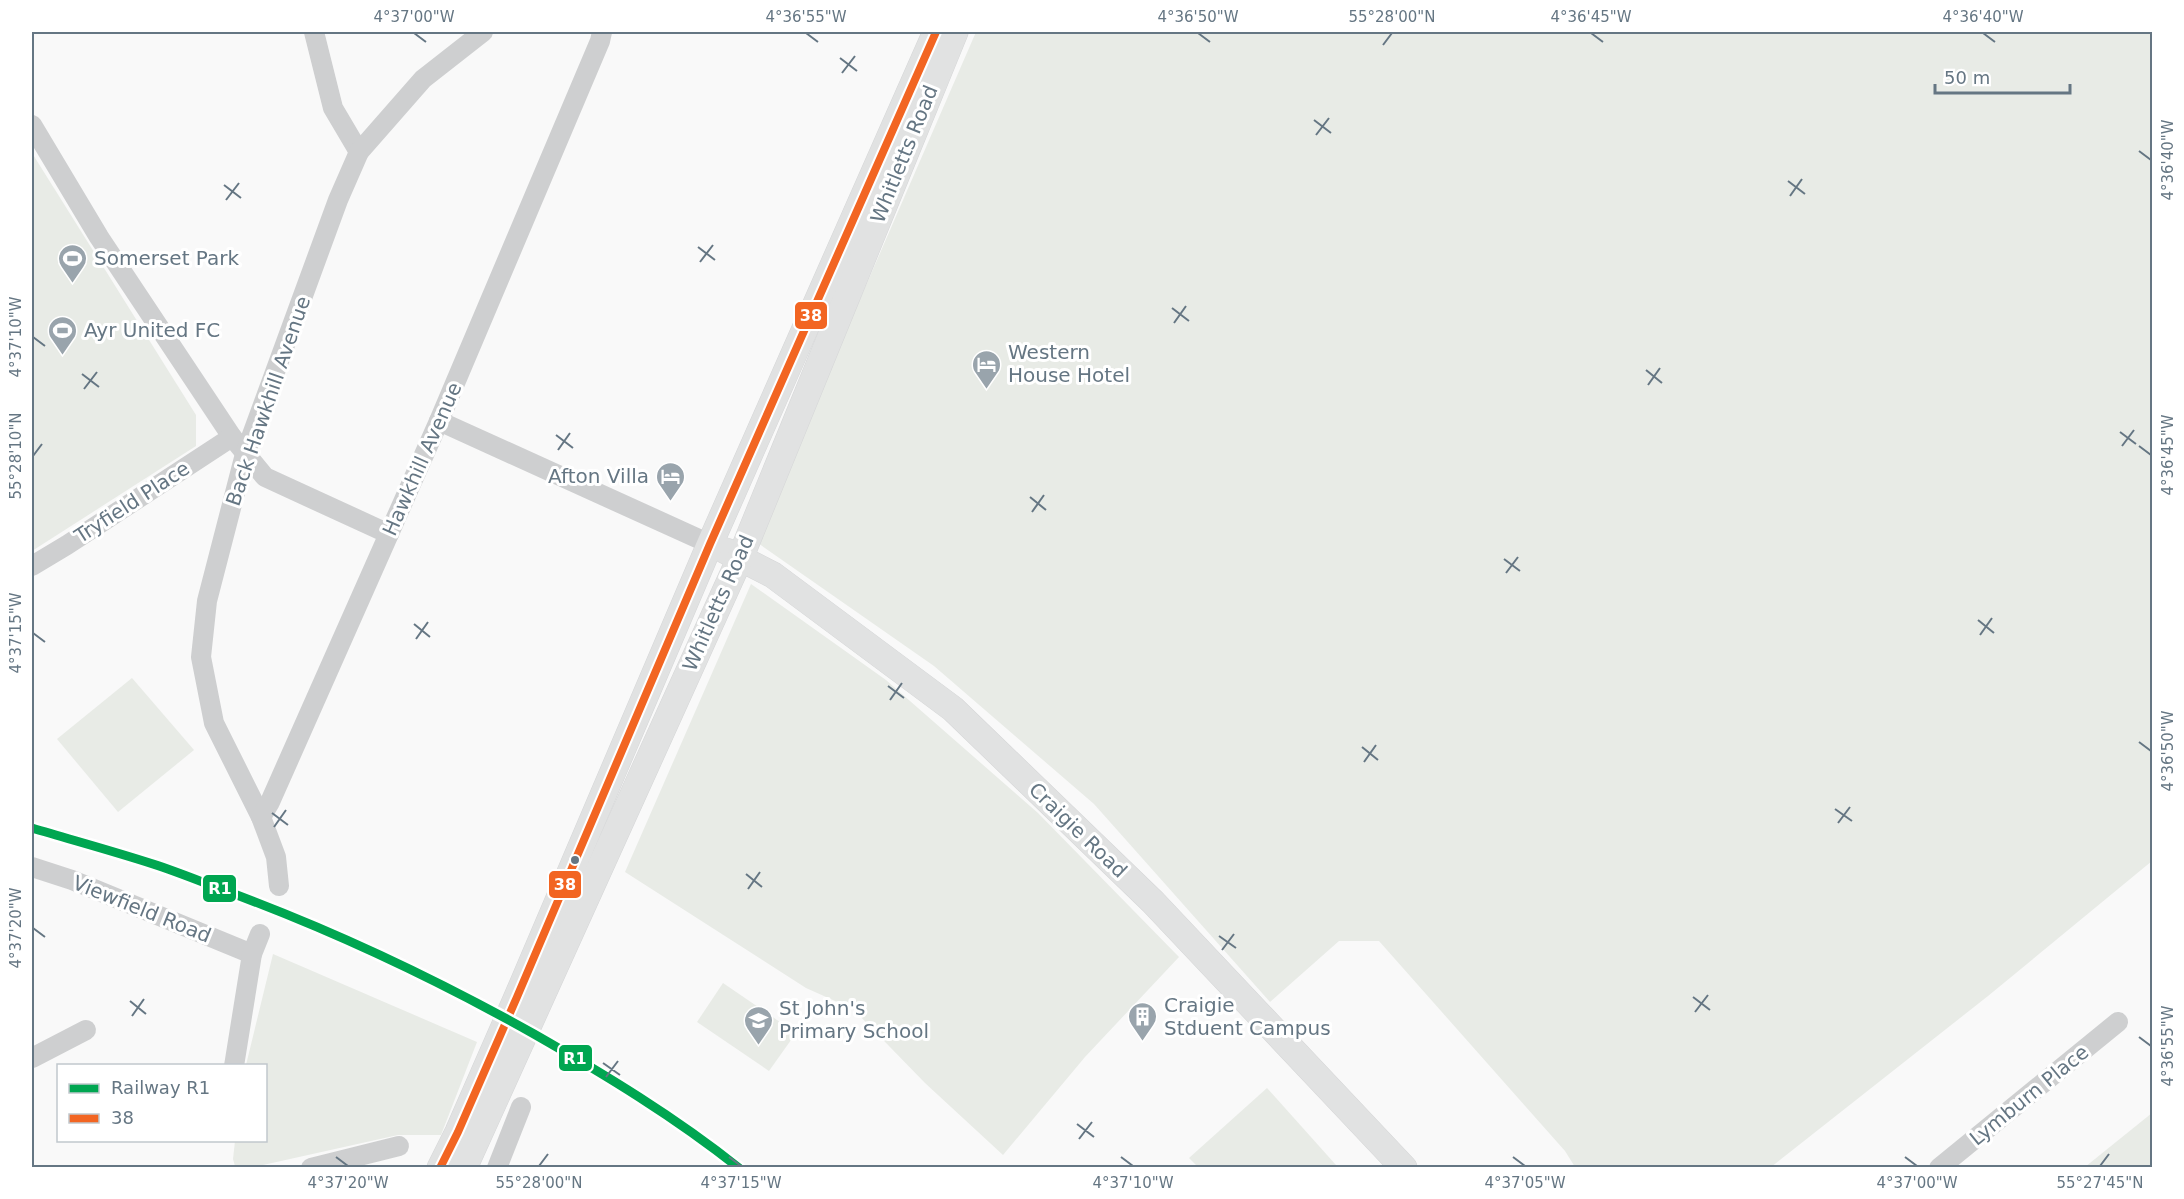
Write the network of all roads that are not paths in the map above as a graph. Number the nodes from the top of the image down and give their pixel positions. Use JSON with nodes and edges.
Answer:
{"nodes":[{"id":1,"x":314,"y":32,"type":"edge"},
{"id":2,"x":483,"y":32,"type":"edge"},
{"id":3,"x":602,"y":32,"type":"edge"},
{"id":4,"x":936,"y":32,"type":"edge"},
{"id":5,"x":955,"y":32,"type":"edge"},
{"id":6,"x":32,"y":125,"type":"edge"},
{"id":7,"x":359,"y":152,"type":"junction"},
{"id":8,"x":439,"y":421,"type":"junction"},
{"id":9,"x":232,"y":437,"type":"junction"},
{"id":10,"x":245,"y":454,"type":"junction"},
{"id":11,"x":389,"y":534,"type":"junction"},
{"id":12,"x":710,"y":544,"type":"junction"},
{"id":13,"x":741,"y":556,"type":"junction"},
{"id":14,"x":32,"y":566,"type":"edge"},
{"id":15,"x":261,"y":817,"type":"junction"},
{"id":16,"x":32,"y":867,"type":"edge"},
{"id":17,"x":279,"y":886,"type":"dead end"},
{"id":18,"x":260,"y":934,"type":"dead end"},
{"id":19,"x":252,"y":954,"type":"junction"},
{"id":20,"x":526,"y":1002,"type":"junction"},
{"id":21,"x":2118,"y":1022,"type":"dead end"},
{"id":22,"x":86,"y":1030,"type":"dead end"},
{"id":23,"x":32,"y":1058,"type":"edge"},
{"id":24,"x":499,"y":1063,"type":"junction"},
{"id":25,"x":234,"y":1064,"type":"edge"},
{"id":26,"x":521,"y":1107,"type":"dead end"},
{"id":27,"x":399,"y":1146,"type":"dead end"},
{"id":28,"x":312,"y":1167,"type":"edge"},
{"id":29,"x":440,"y":1167,"type":"edge"},
{"id":30,"x":464,"y":1167,"type":"edge"},
{"id":31,"x":497,"y":1167,"type":"edge"},
{"id":32,"x":1404,"y":1167,"type":"edge"},
{"id":33,"x":1939,"y":1167,"type":"edge"}],
"edges":[{"from":1,"to":7,"type":"street"},
{"from":2,"to":7,"type":"street","name":"Back Hawkhill Avenue"},
{"from":3,"to":8,"type":"street","name":"Hawkhill Avenue"},
{"from":4,"to":12,"type":"main road","name":"Whitletts Road"},
{"from":5,"to":13,"type":"main road","name":"Whitletts Road"},
{"from":6,"to":9,"type":"street"},
{"from":7,"to":10,"type":"street","name":"Back Hawkhill Avenue"},
{"from":8,"to":11,"type":"street","name":"Hawkhill Avenue"},
{"from":8,"to":12,"type":"street"},
{"from":9,"to":10,"type":"street"},
{"from":9,"to":14,"type":"street","name":"Tryfield Place"},
{"from":10,"to":11,"type":"street"},
{"from":10,"to":15,"type":"street","name":"Back Hawkhill Avenue"},
{"from":11,"to":15,"type":"street","name":"Hawkhill Avenue"},
{"from":12,"to":13,"type":"main road","name":"Craigie Road"},
{"from":12,"to":20,"type":"main road","name":"Whitletts Road"},
{"from":13,"to":20,"type":"main road","name":"Whitletts Road"},
{"from":13,"to":32,"type":"main road","name":"Craigie Road"},
{"from":15,"to":17,"type":"street"},
{"from":16,"to":19,"type":"street","name":"Viewfield Road"},
{"from":18,"to":19,"type":"street"},
{"from":19,"to":25,"type":"street"},
{"from":20,"to":24,"type":"main road","name":"Whitletts Road"},
{"from":21,"to":33,"type":"street","name":"Lymburn Place"},
{"from":22,"to":23,"type":"street"},
{"from":24,"to":29,"type":"main road","name":"Whitletts Road"},
{"from":24,"to":30,"type":"main road","name":"Whitletts Road"},
{"from":26,"to":31,"type":"street"},
{"from":27,"to":28,"type":"street"}]}
